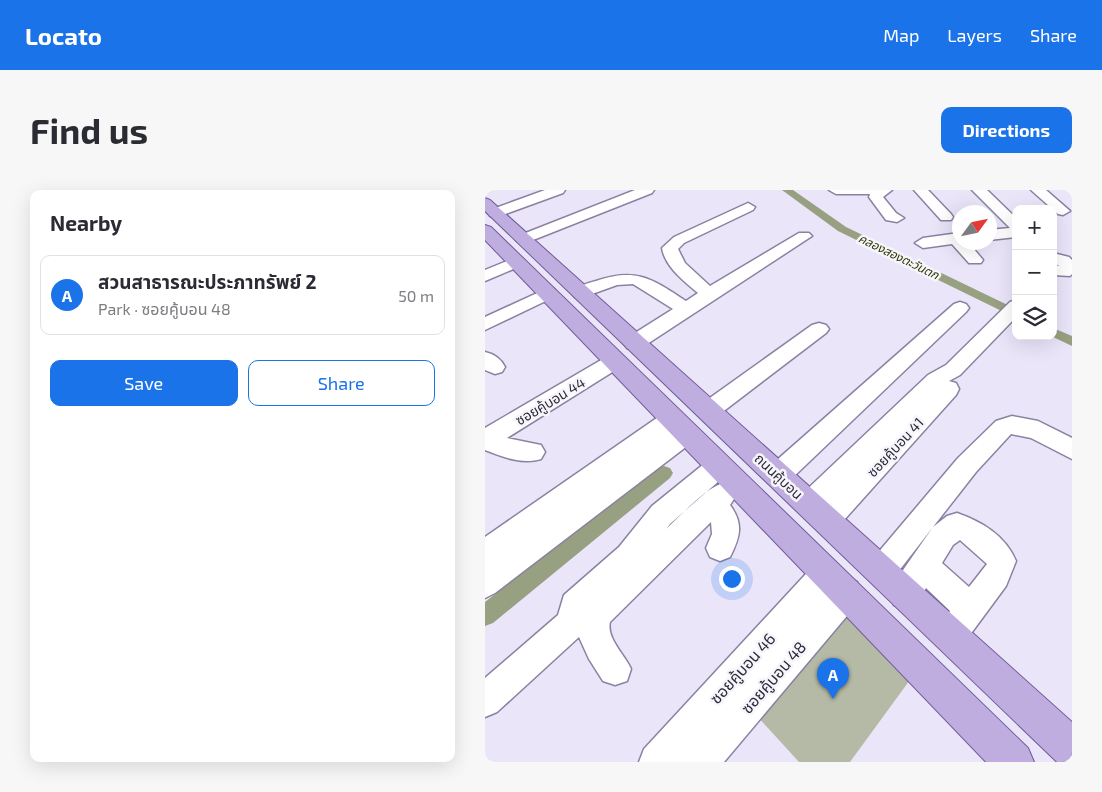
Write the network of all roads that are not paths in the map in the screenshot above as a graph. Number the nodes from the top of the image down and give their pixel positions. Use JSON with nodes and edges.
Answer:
{"nodes":[{"id":1,"x":528,"y":190,"type":"edge"},
{"id":2,"x":558,"y":190,"type":"edge"},
{"id":3,"x":621,"y":190,"type":"edge"},
{"id":4,"x":647,"y":190,"type":"edge"},
{"id":5,"x":836,"y":190,"type":"edge"},
{"id":6,"x":878,"y":190,"type":"edge"},
{"id":7,"x":885,"y":190,"type":"edge"},
{"id":8,"x":921,"y":190,"type":"edge"},
{"id":9,"x":979,"y":190,"type":"edge"},
{"id":10,"x":1038,"y":190,"type":"edge"},
{"id":11,"x":604,"y":207,"type":"junction"},
{"id":12,"x":747,"y":207,"type":"dead end"},
{"id":13,"x":1063,"y":211,"type":"dead end"},
{"id":14,"x":488,"y":213,"type":"edge"},
{"id":15,"x":897,"y":218,"type":"dead end"},
{"id":16,"x":946,"y":218,"type":"dead end"},
{"id":17,"x":1012,"y":222,"type":"edge"},
{"id":18,"x":1012,"y":232,"type":"edge"},
{"id":19,"x":997,"y":233,"type":"edge"},
{"id":20,"x":804,"y":236,"type":"dead end"},
{"id":21,"x":952,"y":239,"type":"edge"},
{"id":22,"x":923,"y":242,"type":"dead end"},
{"id":23,"x":967,"y":250,"type":"edge"},
{"id":24,"x":520,"y":251,"type":"junction"},
{"id":25,"x":975,"y":260,"type":"dead end"},
{"id":26,"x":485,"y":276,"type":"edge"},
{"id":27,"x":548,"y":293,"type":"junction"},
{"id":28,"x":581,"y":293,"type":"junction"},
{"id":29,"x":709,"y":294,"type":"junction"},
{"id":30,"x":960,"y":308,"type":"dead end"},
{"id":31,"x":686,"y":310,"type":"junction"},
{"id":32,"x":1012,"y":310,"type":"edge"},
{"id":33,"x":485,"y":324,"type":"edge"},
{"id":34,"x":819,"y":329,"type":"dead end"},
{"id":35,"x":625,"y":352,"type":"junction"},
{"id":36,"x":708,"y":411,"type":"junction"},
{"id":37,"x":679,"y":426,"type":"junction"},
{"id":38,"x":485,"y":440,"type":"edge"},
{"id":39,"x":1072,"y":449,"type":"edge"},
{"id":40,"x":533,"y":452,"type":"dead end"},
{"id":41,"x":728,"y":474,"type":"junction"},
{"id":42,"x":778,"y":475,"type":"junction"},
{"id":43,"x":713,"y":504,"type":"junction"},
{"id":44,"x":818,"y":512,"type":"junction"},
{"id":45,"x":720,"y":548,"type":"dead end"},
{"id":46,"x":485,"y":554,"type":"edge"},
{"id":47,"x":923,"y":565,"type":"junction"},
{"id":48,"x":881,"y":571,"type":"junction"},
{"id":49,"x":485,"y":583,"type":"edge"},
{"id":50,"x":836,"y":583,"type":"junction"},
{"id":51,"x":905,"y":594,"type":"junction"},
{"id":52,"x":970,"y":609,"type":"junction"},
{"id":53,"x":950,"y":636,"type":"junction"},
{"id":54,"x":615,"y":669,"type":"dead end"},
{"id":55,"x":485,"y":700,"type":"edge"},
{"id":56,"x":1072,"y":749,"type":"edge"},
{"id":57,"x":657,"y":762,"type":"edge"},
{"id":58,"x":701,"y":762,"type":"edge"},
{"id":59,"x":1014,"y":762,"type":"edge"}],
"edges":[{"from":1,"to":14,"type":"street"},
{"from":2,"to":14,"type":"street"},
{"from":3,"to":11,"type":"street"},
{"from":4,"to":11,"type":"street"},
{"from":5,"to":6,"type":"street"},
{"from":6,"to":7,"type":"street"},
{"from":6,"to":15,"type":"street"},
{"from":8,"to":16,"type":"street"},
{"from":9,"to":17,"type":"street"},
{"from":10,"to":13,"type":"street"},
{"from":11,"to":24,"type":"street"},
{"from":12,"to":29,"type":"street"},
{"from":14,"to":24,"type":"main road","name":"ถนนคู้บอน"},
{"from":18,"to":19,"type":"street"},
{"from":20,"to":29,"type":"street","name":"ซอยคู้บอน 44"},
{"from":21,"to":22,"type":"street"},
{"from":23,"to":25,"type":"street"},
{"from":24,"to":26,"type":"street"},
{"from":24,"to":27,"type":"main road","name":"ถนนคู้บอน"},
{"from":24,"to":28,"type":"main road","name":"ถนนคู้บอน"},
{"from":27,"to":33,"type":"street"},
{"from":27,"to":35,"type":"main road","name":"ถนนคู้บอน"},
{"from":28,"to":31,"type":"street"},
{"from":28,"to":35,"type":"main road","name":"ถนนคู้บอน"},
{"from":29,"to":31,"type":"street","name":"ซอยคู้บอน 44"},
{"from":30,"to":42,"type":"street"},
{"from":31,"to":35,"type":"street","name":"ซอยคู้บอน 44"},
{"from":32,"to":44,"type":"street","name":"ซอยคู้บอน 41"},
{"from":34,"to":36,"type":"street"},
{"from":35,"to":36,"type":"main road","name":"ถนนคู้บอน"},
{"from":35,"to":37,"type":"main road","name":"ถนนคู้บอน"},
{"from":35,"to":38,"type":"street","name":"ซอยคู้บอน 44"},
{"from":36,"to":42,"type":"main road","name":"ถนนคู้บอน"},
{"from":37,"to":41,"type":"main road","name":"ถนนคู้บอน"},
{"from":37,"to":46,"type":"street"},
{"from":37,"to":49,"type":"street"},
{"from":38,"to":40,"type":"street"},
{"from":39,"to":48,"type":"street"},
{"from":41,"to":43,"type":"street"},
{"from":41,"to":50,"type":"main road","name":"ถนนคู้บอน"},
{"from":41,"to":55,"type":"street"},
{"from":42,"to":44,"type":"main road","name":"ถนนคู้บอน"},
{"from":43,"to":45,"type":"street"},
{"from":43,"to":54,"type":"street"},
{"from":44,"to":48,"type":"main road","name":"ถนนคู้บอน"},
{"from":47,"to":51,"type":"street"},
{"from":47,"to":52,"type":"street"},
{"from":47,"to":52,"type":"street"},
{"from":48,"to":51,"type":"main road","name":"ถนนคู้บอน"},
{"from":50,"to":57,"type":"street","name":"ซอยคู้บอน 46"},
{"from":50,"to":58,"type":"street","name":"ซอยคู้บอน 48"},
{"from":50,"to":59,"type":"main road","name":"ถนนคู้บอน"},
{"from":51,"to":53,"type":"main road","name":"ถนนคู้บอน"},
{"from":52,"to":53,"type":"street"},
{"from":53,"to":56,"type":"main road","name":"ถนนคู้บอน"}]}
